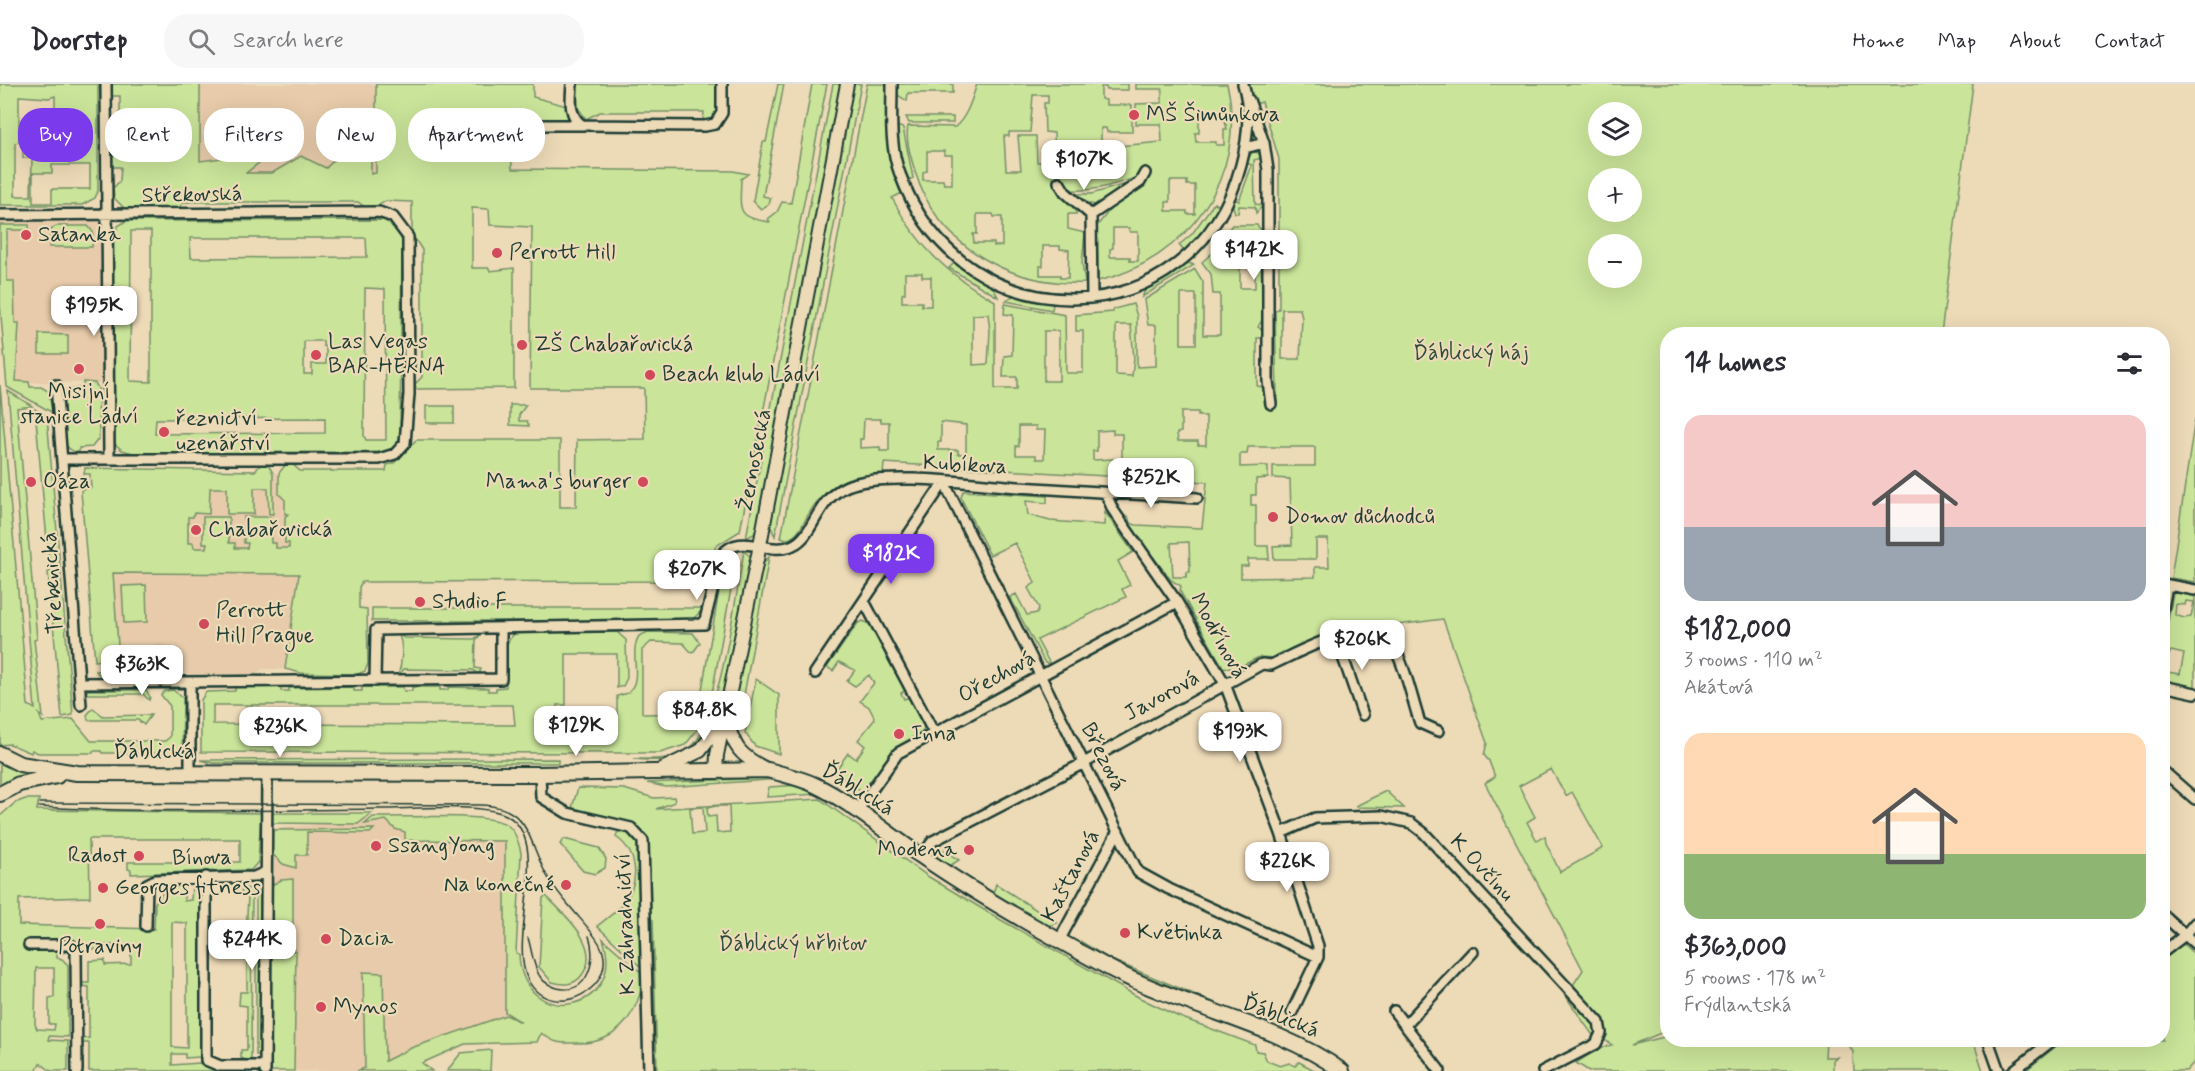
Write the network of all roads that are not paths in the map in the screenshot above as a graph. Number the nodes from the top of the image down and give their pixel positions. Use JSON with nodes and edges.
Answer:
{"nodes":[{"id":1,"x":106,"y":84,"type":"edge"},
{"id":2,"x":572,"y":84,"type":"edge"},
{"id":3,"x":722,"y":84,"type":"edge"},
{"id":4,"x":847,"y":84,"type":"edge"},
{"id":5,"x":892,"y":84,"type":"edge"},
{"id":6,"x":1244,"y":88,"type":"edge"},
{"id":7,"x":545,"y":125,"type":"edge"},
{"id":8,"x":582,"y":126,"type":"junction"},
{"id":9,"x":1264,"y":143,"type":"junction"},
{"id":10,"x":1245,"y":148,"type":"junction"},
{"id":11,"x":1145,"y":172,"type":"dead end"},
{"id":12,"x":1059,"y":182,"type":"dead end"},
{"id":13,"x":0,"y":215,"type":"edge"},
{"id":14,"x":106,"y":215,"type":"junction"},
{"id":15,"x":1091,"y":215,"type":"junction"},
{"id":16,"x":1092,"y":298,"type":"junction"},
{"id":17,"x":56,"y":385,"type":"dead end"},
{"id":18,"x":1271,"y":404,"type":"dead end"},
{"id":19,"x":109,"y":458,"type":"junction"},
{"id":20,"x":63,"y":459,"type":"junction"},
{"id":21,"x":944,"y":482,"type":"junction"},
{"id":22,"x":1106,"y":494,"type":"junction"},
{"id":23,"x":1197,"y":498,"type":"dead end"},
{"id":24,"x":760,"y":545,"type":"junction"},
{"id":25,"x":2170,"y":586,"type":"edge"},
{"id":26,"x":2195,"y":590,"type":"edge"},
{"id":27,"x":864,"y":602,"type":"junction"},
{"id":28,"x":1178,"y":602,"type":"junction"},
{"id":29,"x":501,"y":629,"type":"junction"},
{"id":30,"x":1336,"y":637,"type":"junction"},
{"id":31,"x":815,"y":673,"type":"dead end"},
{"id":32,"x":1039,"y":676,"type":"junction"},
{"id":33,"x":375,"y":681,"type":"junction"},
{"id":34,"x":79,"y":683,"type":"junction"},
{"id":35,"x":190,"y":683,"type":"junction"},
{"id":36,"x":1224,"y":684,"type":"junction"},
{"id":37,"x":2170,"y":688,"type":"edge"},
{"id":38,"x":2195,"y":693,"type":"edge"},
{"id":39,"x":81,"y":705,"type":"dead end"},
{"id":40,"x":1363,"y":715,"type":"dead end"},
{"id":41,"x":725,"y":716,"type":"junction"},
{"id":42,"x":1438,"y":731,"type":"dead end"},
{"id":43,"x":934,"y":733,"type":"junction"},
{"id":44,"x":0,"y":754,"type":"edge"},
{"id":45,"x":1084,"y":763,"type":"junction"},
{"id":46,"x":768,"y":770,"type":"junction"},
{"id":47,"x":654,"y":772,"type":"junction"},
{"id":48,"x":716,"y":772,"type":"junction"},
{"id":49,"x":77,"y":773,"type":"junction"},
{"id":50,"x":267,"y":773,"type":"junction"},
{"id":51,"x":190,"y":774,"type":"junction"},
{"id":52,"x":540,"y":774,"type":"junction"},
{"id":53,"x":2170,"y":777,"type":"edge"},
{"id":54,"x":0,"y":794,"type":"edge"},
{"id":55,"x":2195,"y":799,"type":"edge"},
{"id":56,"x":856,"y":812,"type":"junction"},
{"id":57,"x":1118,"y":831,"type":"junction"},
{"id":58,"x":1281,"y":833,"type":"junction"},
{"id":59,"x":921,"y":857,"type":"junction"},
{"id":60,"x":265,"y":872,"type":"junction"},
{"id":61,"x":206,"y":877,"type":"junction"},
{"id":62,"x":2170,"y":921,"type":"edge"},
{"id":63,"x":2195,"y":923,"type":"edge"},
{"id":64,"x":146,"y":926,"type":"dead end"},
{"id":65,"x":2185,"y":935,"type":"junction"},
{"id":66,"x":1060,"y":939,"type":"junction"},
{"id":67,"x":2195,"y":944,"type":"edge"},
{"id":68,"x":29,"y":945,"type":"dead end"},
{"id":69,"x":2170,"y":947,"type":"edge"},
{"id":70,"x":1473,"y":952,"type":"dead end"},
{"id":71,"x":1318,"y":957,"type":"junction"},
{"id":72,"x":1394,"y":1011,"type":"dead end"},
{"id":73,"x":1292,"y":1012,"type":"dead end"},
{"id":74,"x":1405,"y":1025,"type":"junction"},
{"id":75,"x":1990,"y":1047,"type":"edge"},
{"id":76,"x":2044,"y":1047,"type":"edge"},
{"id":77,"x":1438,"y":1068,"type":"edge"},
{"id":78,"x":265,"y":1069,"type":"edge"},
{"id":79,"x":77,"y":1071,"type":"edge"},
{"id":80,"x":649,"y":1071,"type":"edge"},
{"id":81,"x":1342,"y":1071,"type":"edge"},
{"id":82,"x":1427,"y":1071,"type":"edge"},
{"id":83,"x":1543,"y":1071,"type":"edge"},
{"id":84,"x":1998,"y":1071,"type":"edge"},
{"id":85,"x":2013,"y":1071,"type":"edge"}],
"edges":[{"from":1,"to":14,"type":"street"},
{"from":2,"to":8,"type":"street"},
{"from":3,"to":8,"type":"street"},
{"from":4,"to":24,"type":"street","name":"Žernosecká"},
{"from":5,"to":16,"type":"street"},
{"from":6,"to":9,"type":"street"},
{"from":6,"to":10,"type":"street"},
{"from":7,"to":8,"type":"street"},
{"from":9,"to":10,"type":"street"},
{"from":9,"to":18,"type":"street"},
{"from":10,"to":16,"type":"street"},
{"from":11,"to":15,"type":"street"},
{"from":12,"to":15,"type":"street"},
{"from":13,"to":14,"type":"street","name":"Střekovská"},
{"from":14,"to":19,"type":"street"},
{"from":14,"to":19,"type":"street","name":"Střekovská"},
{"from":15,"to":16,"type":"street"},
{"from":17,"to":20,"type":"street","name":"Třebenická"},
{"from":19,"to":20,"type":"street"},
{"from":20,"to":34,"type":"street","name":"Třebenická"},
{"from":21,"to":22,"type":"street","name":"Kubíkova"},
{"from":21,"to":24,"type":"street","name":"Kubíkova"},
{"from":21,"to":27,"type":"street"},
{"from":21,"to":32,"type":"street","name":"Březová"},
{"from":22,"to":23,"type":"street","name":"Kubíkova"},
{"from":22,"to":28,"type":"street","name":"Modřínová"},
{"from":24,"to":29,"type":"street"},
{"from":24,"to":41,"type":"street","name":"Žernosecká"},
{"from":25,"to":26,"type":"street"},
{"from":27,"to":31,"type":"street"},
{"from":27,"to":43,"type":"street"},
{"from":28,"to":32,"type":"street","name":"Ořechová"},
{"from":28,"to":36,"type":"street","name":"Modřínová"},
{"from":29,"to":33,"type":"street"},
{"from":29,"to":33,"type":"street"},
{"from":30,"to":36,"type":"street","name":"Javorová"},
{"from":30,"to":40,"type":"street"},
{"from":30,"to":42,"type":"street","name":"Javorová"},
{"from":32,"to":43,"type":"street","name":"Ořechová"},
{"from":32,"to":45,"type":"street","name":"Březová"},
{"from":33,"to":35,"type":"street"},
{"from":34,"to":35,"type":"street"},
{"from":34,"to":39,"type":"street","name":"Třebenická"},
{"from":35,"to":51,"type":"street"},
{"from":36,"to":45,"type":"street","name":"Javorová"},
{"from":36,"to":58,"type":"street","name":"Modřínová"},
{"from":37,"to":38,"type":"street"},
{"from":41,"to":46,"type":"street"},
{"from":41,"to":47,"type":"street"},
{"from":41,"to":48,"type":"street","name":"Žernosecká"},
{"from":43,"to":56,"type":"street","name":"Ořechová"},
{"from":44,"to":49,"type":"main road"},
{"from":45,"to":57,"type":"street","name":"Březová"},
{"from":45,"to":59,"type":"street","name":"Javorová"},
{"from":46,"to":48,"type":"main road","name":"Ďáblická"},
{"from":46,"to":56,"type":"main road","name":"Ďáblická"},
{"from":47,"to":48,"type":"main road","name":"Ďáblická"},
{"from":47,"to":52,"type":"main road","name":"Ďáblická"},
{"from":49,"to":51,"type":"main road","name":"Ďáblická"},
{"from":49,"to":54,"type":"main road"},
{"from":50,"to":51,"type":"main road","name":"Ďáblická"},
{"from":50,"to":52,"type":"main road","name":"Ďáblická"},
{"from":50,"to":60,"type":"street"},
{"from":52,"to":80,"type":"street","name":"K Zahradnictví"},
{"from":53,"to":55,"type":"street"},
{"from":56,"to":59,"type":"main road","name":"Ďáblická"},
{"from":57,"to":66,"type":"street","name":"Kaštanová"},
{"from":57,"to":71,"type":"street","name":"Březová"},
{"from":58,"to":71,"type":"street","name":"Modřínová"},
{"from":58,"to":83,"type":"street","name":"K Ovčínu"},
{"from":59,"to":66,"type":"main road","name":"Ďáblická"},
{"from":60,"to":61,"type":"street","name":"Bínova"},
{"from":60,"to":78,"type":"street"},
{"from":61,"to":64,"type":"street","name":"Bínova"},
{"from":61,"to":78,"type":"street"},
{"from":62,"to":65,"type":"street"},
{"from":63,"to":65,"type":"street"},
{"from":65,"to":67,"type":"street"},
{"from":65,"to":69,"type":"street"},
{"from":66,"to":81,"type":"main road","name":"Ďáblická"},
{"from":68,"to":79,"type":"street"},
{"from":70,"to":74,"type":"street"},
{"from":71,"to":73,"type":"street"},
{"from":72,"to":74,"type":"street"},
{"from":74,"to":77,"type":"street"},
{"from":75,"to":84,"type":"street"},
{"from":76,"to":85,"type":"street"},
{"from":77,"to":82,"type":"street"}]}
